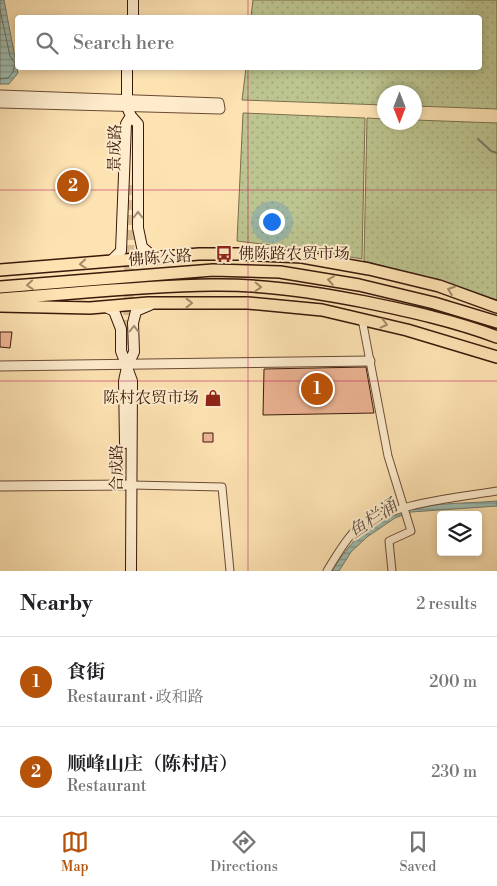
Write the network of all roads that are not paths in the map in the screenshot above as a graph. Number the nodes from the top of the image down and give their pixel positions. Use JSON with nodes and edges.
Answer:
{"nodes":[{"id":1,"x":127,"y":0,"type":"edge"},
{"id":2,"x":133,"y":0,"type":"edge"},
{"id":3,"x":127,"y":15,"type":"edge"},
{"id":4,"x":133,"y":15,"type":"edge"},
{"id":5,"x":127,"y":70,"type":"edge"},
{"id":6,"x":133,"y":70,"type":"edge"},
{"id":7,"x":1,"y":99,"type":"edge"},
{"id":8,"x":131,"y":106,"type":"junction"},
{"id":9,"x":130,"y":180,"type":"tunnel mouth"},
{"id":10,"x":155,"y":258,"type":"junction"},
{"id":11,"x":111,"y":261,"type":"junction"},
{"id":12,"x":0,"y":270,"type":"edge"},
{"id":13,"x":0,"y":287,"type":"edge"},
{"id":14,"x":0,"y":299,"type":"edge"},
{"id":15,"x":155,"y":304,"type":"junction"},
{"id":16,"x":0,"y":306,"type":"edge"},
{"id":17,"x":106,"y":307,"type":"junction"},
{"id":18,"x":497,"y":307,"type":"edge"},
{"id":19,"x":362,"y":319,"type":"junction"},
{"id":20,"x":497,"y":322,"type":"edge"},
{"id":21,"x":497,"y":337,"type":"edge"},
{"id":22,"x":128,"y":345,"type":"tunnel mouth"},
{"id":23,"x":497,"y":358,"type":"edge"},
{"id":24,"x":370,"y":361,"type":"junction"},
{"id":25,"x":128,"y":365,"type":"junction"},
{"id":26,"x":0,"y":366,"type":"edge"},
{"id":27,"x":0,"y":486,"type":"edge"},
{"id":28,"x":129,"y":486,"type":"junction"},
{"id":29,"x":497,"y":491,"type":"edge"},
{"id":30,"x":404,"y":507,"type":"junction"},
{"id":31,"x":126,"y":571,"type":"edge"},
{"id":32,"x":131,"y":571,"type":"edge"},
{"id":33,"x":230,"y":571,"type":"edge"},
{"id":34,"x":327,"y":571,"type":"edge"},
{"id":35,"x":392,"y":571,"type":"edge"}],
"edges":[{"from":1,"to":3,"type":"main road"},
{"from":2,"to":4,"type":"main road"},
{"from":5,"to":8,"type":"main road","name":"景成路"},
{"from":6,"to":8,"type":"main road","name":"景成路"},
{"from":7,"to":8,"type":"street"},
{"from":8,"to":8,"type":"street"},
{"from":8,"to":9,"type":"main road","name":"景成路"},
{"from":10,"to":8,"type":"main road","one_way":true},
{"from":8,"to":11,"type":"main road"},
{"from":10,"to":11,"type":"highway"},
{"from":18,"to":10,"type":"highway","one_way":true},
{"from":11,"to":12,"type":"highway","one_way":true},
{"from":20,"to":13,"type":"highway","name":"佛陈公路","one_way":true},
{"from":14,"to":21,"type":"highway","name":"佛陈公路","one_way":true},
{"from":15,"to":17,"type":"highway"},
{"from":15,"to":19,"type":"highway","one_way":true},
{"from":25,"to":15,"type":"main road","one_way":true},
{"from":16,"to":17,"type":"highway"},
{"from":17,"to":25,"type":"main road"},
{"from":19,"to":23,"type":"highway","one_way":true},
{"from":19,"to":24,"type":"street"},
{"from":22,"to":25,"type":"main road","name":"合成路"},
{"from":24,"to":25,"type":"street"},
{"from":24,"to":30,"type":"street"},
{"from":25,"to":26,"type":"street"},
{"from":25,"to":28,"type":"main road","name":"合成路"},
{"from":27,"to":28,"type":"street"},
{"from":28,"to":31,"type":"main road","name":"合成路"},
{"from":28,"to":32,"type":"main road","name":"合成路"},
{"from":28,"to":33,"type":"street"},
{"from":29,"to":30,"type":"street"},
{"from":30,"to":34,"type":"street"},
{"from":30,"to":35,"type":"street"}]}
